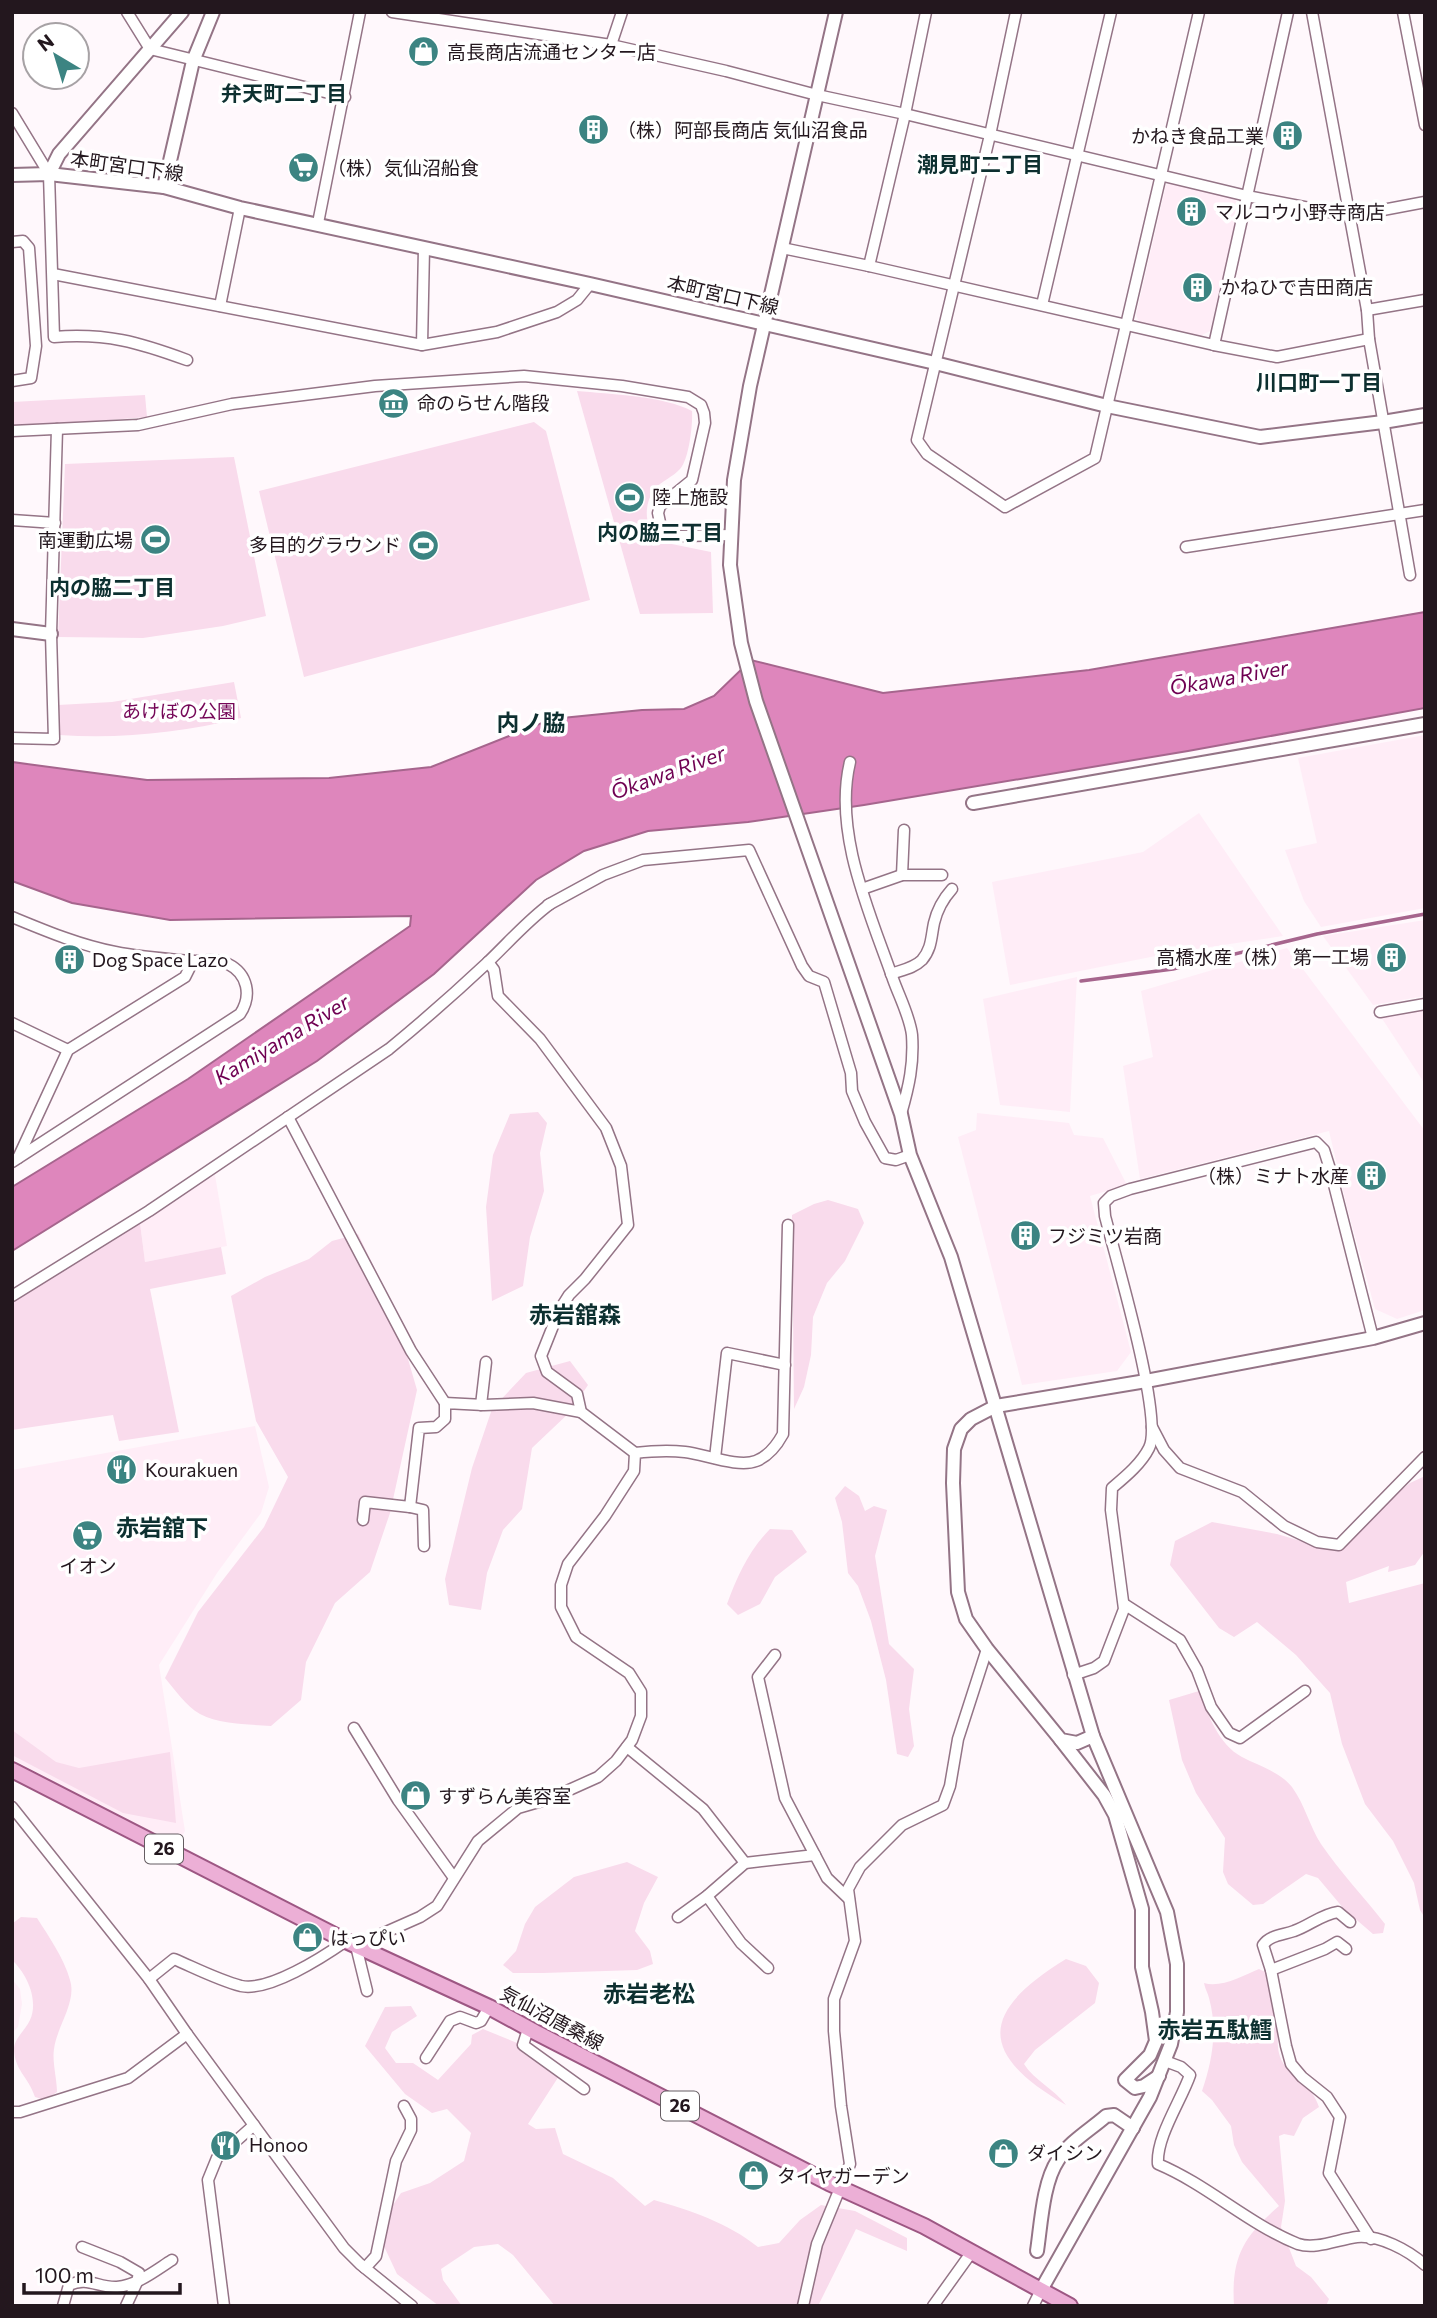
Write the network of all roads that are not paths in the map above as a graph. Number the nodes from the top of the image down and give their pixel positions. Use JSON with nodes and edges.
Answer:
{"nodes":[{"id":1,"x":127,"y":12,"type":"edge"},
{"id":2,"x":182,"y":12,"type":"edge"},
{"id":3,"x":213,"y":12,"type":"edge"},
{"id":4,"x":360,"y":12,"type":"edge"},
{"id":5,"x":392,"y":12,"type":"edge"},
{"id":6,"x":622,"y":12,"type":"edge"},
{"id":7,"x":836,"y":12,"type":"edge"},
{"id":8,"x":926,"y":12,"type":"edge"},
{"id":9,"x":1016,"y":12,"type":"edge"},
{"id":10,"x":1111,"y":12,"type":"edge"},
{"id":11,"x":1199,"y":12,"type":"edge"},
{"id":12,"x":1288,"y":12,"type":"edge"},
{"id":13,"x":1312,"y":12,"type":"edge"},
{"id":14,"x":1403,"y":12,"type":"edge"},
{"id":15,"x":611,"y":44,"type":"junction"},
{"id":16,"x":150,"y":50,"type":"junction"},
{"id":17,"x":193,"y":61,"type":"junction"},
{"id":18,"x":817,"y":95,"type":"junction"},
{"id":19,"x":345,"y":97,"type":"junction"},
{"id":20,"x":12,"y":113,"type":"edge"},
{"id":21,"x":905,"y":114,"type":"junction"},
{"id":22,"x":1425,"y":124,"type":"edge"},
{"id":23,"x":990,"y":135,"type":"junction"},
{"id":24,"x":1079,"y":155,"type":"junction"},
{"id":25,"x":48,"y":174,"type":"junction"},
{"id":26,"x":12,"y":175,"type":"edge"},
{"id":27,"x":1161,"y":175,"type":"junction"},
{"id":28,"x":164,"y":187,"type":"junction"},
{"id":29,"x":1247,"y":196,"type":"junction"},
{"id":30,"x":1425,"y":202,"type":"edge"},
{"id":31,"x":240,"y":208,"type":"junction"},
{"id":32,"x":1350,"y":216,"type":"junction"},
{"id":33,"x":318,"y":223,"type":"junction"},
{"id":34,"x":12,"y":244,"type":"edge"},
{"id":35,"x":424,"y":247,"type":"junction"},
{"id":36,"x":782,"y":248,"type":"junction"},
{"id":37,"x":869,"y":266,"type":"junction"},
{"id":38,"x":53,"y":274,"type":"junction"},
{"id":39,"x":590,"y":284,"type":"junction"},
{"id":40,"x":953,"y":285,"type":"junction"},
{"id":41,"x":1425,"y":300,"type":"edge"},
{"id":42,"x":1042,"y":305,"type":"junction"},
{"id":43,"x":220,"y":306,"type":"junction"},
{"id":44,"x":1367,"y":310,"type":"junction"},
{"id":45,"x":765,"y":324,"type":"junction"},
{"id":46,"x":1126,"y":325,"type":"junction"},
{"id":47,"x":1369,"y":339,"type":"junction"},
{"id":48,"x":422,"y":345,"type":"junction"},
{"id":49,"x":1214,"y":345,"type":"junction"},
{"id":50,"x":187,"y":360,"type":"dead end"},
{"id":51,"x":935,"y":363,"type":"junction"},
{"id":52,"x":12,"y":379,"type":"edge"},
{"id":53,"x":1107,"y":407,"type":"junction"},
{"id":54,"x":1425,"y":415,"type":"edge"},
{"id":55,"x":1383,"y":422,"type":"junction"},
{"id":56,"x":57,"y":429,"type":"junction"},
{"id":57,"x":12,"y":431,"type":"edge"},
{"id":58,"x":1425,"y":510,"type":"edge"},
{"id":59,"x":1400,"y":515,"type":"junction"},
{"id":60,"x":12,"y":520,"type":"edge"},
{"id":61,"x":55,"y":523,"type":"junction"},
{"id":62,"x":732,"y":535,"type":"junction"},
{"id":63,"x":1186,"y":547,"type":"dead end"},
{"id":64,"x":1410,"y":575,"type":"dead end"},
{"id":65,"x":12,"y":629,"type":"edge"},
{"id":66,"x":51,"y":634,"type":"junction"},
{"id":67,"x":1425,"y":724,"type":"edge"},
{"id":68,"x":12,"y":738,"type":"edge"},
{"id":69,"x":850,"y":762,"type":"dead end"},
{"id":70,"x":973,"y":803,"type":"dead end"},
{"id":71,"x":904,"y":830,"type":"dead end"},
{"id":72,"x":902,"y":875,"type":"junction"},
{"id":73,"x":942,"y":875,"type":"dead end"},
{"id":74,"x":862,"y":889,"type":"junction"},
{"id":75,"x":952,"y":889,"type":"dead end"},
{"id":76,"x":12,"y":917,"type":"edge"},
{"id":77,"x":193,"y":961,"type":"junction"},
{"id":78,"x":488,"y":962,"type":"junction"},
{"id":79,"x":891,"y":974,"type":"junction"},
{"id":80,"x":1425,"y":1004,"type":"edge"},
{"id":81,"x":1380,"y":1013,"type":"dead end"},
{"id":82,"x":12,"y":1023,"type":"edge"},
{"id":83,"x":68,"y":1050,"type":"junction"},
{"id":84,"x":901,"y":1114,"type":"junction"},
{"id":85,"x":288,"y":1117,"type":"junction"},
{"id":86,"x":910,"y":1155,"type":"junction"},
{"id":87,"x":15,"y":1160,"type":"edge"},
{"id":88,"x":788,"y":1225,"type":"dead end"},
{"id":89,"x":12,"y":1296,"type":"edge"},
{"id":90,"x":1425,"y":1323,"type":"edge"},
{"id":91,"x":1373,"y":1338,"type":"junction"},
{"id":92,"x":486,"y":1362,"type":"dead end"},
{"id":93,"x":785,"y":1365,"type":"junction"},
{"id":94,"x":1146,"y":1381,"type":"junction"},
{"id":95,"x":445,"y":1403,"type":"junction"},
{"id":96,"x":481,"y":1405,"type":"junction"},
{"id":97,"x":996,"y":1406,"type":"junction"},
{"id":98,"x":581,"y":1412,"type":"junction"},
{"id":99,"x":1152,"y":1427,"type":"junction"},
{"id":100,"x":635,"y":1453,"type":"junction"},
{"id":101,"x":1425,"y":1457,"type":"edge"},
{"id":102,"x":715,"y":1458,"type":"junction"},
{"id":103,"x":410,"y":1507,"type":"junction"},
{"id":104,"x":363,"y":1520,"type":"dead end"},
{"id":105,"x":424,"y":1546,"type":"dead end"},
{"id":106,"x":1124,"y":1604,"type":"junction"},
{"id":107,"x":987,"y":1649,"type":"junction"},
{"id":108,"x":775,"y":1655,"type":"dead end"},
{"id":109,"x":1073,"y":1675,"type":"junction"},
{"id":110,"x":1305,"y":1691,"type":"dead end"},
{"id":111,"x":354,"y":1728,"type":"dead end"},
{"id":112,"x":1093,"y":1736,"type":"junction"},
{"id":113,"x":1061,"y":1740,"type":"junction"},
{"id":114,"x":627,"y":1747,"type":"junction"},
{"id":115,"x":12,"y":1770,"type":"edge"},
{"id":116,"x":12,"y":1807,"type":"edge"},
{"id":117,"x":815,"y":1856,"type":"junction"},
{"id":118,"x":745,"y":1863,"type":"junction"},
{"id":119,"x":454,"y":1878,"type":"junction"},
{"id":120,"x":707,"y":1896,"type":"junction"},
{"id":121,"x":849,"y":1899,"type":"junction"},
{"id":122,"x":678,"y":1917,"type":"dead end"},
{"id":123,"x":1350,"y":1922,"type":"dead end"},
{"id":124,"x":354,"y":1945,"type":"junction"},
{"id":125,"x":1346,"y":1949,"type":"dead end"},
{"id":126,"x":768,"y":1968,"type":"dead end"},
{"id":127,"x":1272,"y":1970,"type":"junction"},
{"id":128,"x":149,"y":1979,"type":"junction"},
{"id":129,"x":367,"y":1991,"type":"dead end"},
{"id":130,"x":489,"y":2007,"type":"junction"},
{"id":131,"x":528,"y":2029,"type":"junction"},
{"id":132,"x":187,"y":2034,"type":"junction"},
{"id":133,"x":426,"y":2058,"type":"dead end"},
{"id":134,"x":1166,"y":2061,"type":"junction"},
{"id":135,"x":1159,"y":2076,"type":"junction"},
{"id":136,"x":584,"y":2089,"type":"dead end"},
{"id":137,"x":404,"y":2106,"type":"dead end"},
{"id":138,"x":12,"y":2112,"type":"edge"},
{"id":139,"x":254,"y":2124,"type":"junction"},
{"id":140,"x":1133,"y":2128,"type":"junction"},
{"id":141,"x":841,"y":2187,"type":"junction"},
{"id":142,"x":1371,"y":2239,"type":"junction"},
{"id":143,"x":82,"y":2247,"type":"dead end"},
{"id":144,"x":1037,"y":2251,"type":"dead end"},
{"id":145,"x":971,"y":2253,"type":"junction"},
{"id":146,"x":173,"y":2260,"type":"dead end"},
{"id":147,"x":1425,"y":2265,"type":"edge"},
{"id":148,"x":365,"y":2268,"type":"junction"},
{"id":149,"x":137,"y":2281,"type":"junction"},
{"id":150,"x":1041,"y":2290,"type":"junction"},
{"id":151,"x":63,"y":2306,"type":"edge"},
{"id":152,"x":126,"y":2306,"type":"edge"},
{"id":153,"x":224,"y":2306,"type":"edge"},
{"id":154,"x":412,"y":2306,"type":"edge"},
{"id":155,"x":803,"y":2306,"type":"edge"},
{"id":156,"x":933,"y":2306,"type":"edge"},
{"id":157,"x":1033,"y":2306,"type":"edge"},
{"id":158,"x":1070,"y":2306,"type":"edge"}],
"edges":[{"from":1,"to":16,"type":"street"},
{"from":2,"to":16,"type":"street"},
{"from":3,"to":17,"type":"street"},
{"from":4,"to":19,"type":"street"},
{"from":5,"to":15,"type":"street"},
{"from":6,"to":15,"type":"street"},
{"from":7,"to":18,"type":"street"},
{"from":8,"to":21,"type":"street"},
{"from":9,"to":23,"type":"street"},
{"from":10,"to":24,"type":"street"},
{"from":11,"to":27,"type":"street"},
{"from":12,"to":29,"type":"street"},
{"from":13,"to":32,"type":"street"},
{"from":14,"to":22,"type":"street"},
{"from":15,"to":18,"type":"street"},
{"from":16,"to":17,"type":"street"},
{"from":16,"to":25,"type":"street"},
{"from":17,"to":19,"type":"street"},
{"from":17,"to":28,"type":"street"},
{"from":18,"to":21,"type":"street"},
{"from":18,"to":36,"type":"street"},
{"from":19,"to":33,"type":"street"},
{"from":20,"to":25,"type":"street"},
{"from":21,"to":23,"type":"street"},
{"from":21,"to":37,"type":"street"},
{"from":23,"to":24,"type":"street"},
{"from":23,"to":40,"type":"street"},
{"from":24,"to":27,"type":"street"},
{"from":24,"to":42,"type":"street"},
{"from":25,"to":26,"type":"street","name":"本町宮口下線"},
{"from":25,"to":28,"type":"street","name":"本町宮口下線"},
{"from":25,"to":38,"type":"street"},
{"from":27,"to":29,"type":"street"},
{"from":27,"to":46,"type":"street"},
{"from":28,"to":31,"type":"street","name":"本町宮口下線"},
{"from":29,"to":32,"type":"street"},
{"from":29,"to":49,"type":"street"},
{"from":30,"to":32,"type":"street"},
{"from":31,"to":33,"type":"street","name":"本町宮口下線"},
{"from":31,"to":43,"type":"street"},
{"from":32,"to":44,"type":"street"},
{"from":33,"to":35,"type":"street","name":"本町宮口下線"},
{"from":34,"to":52,"type":"street"},
{"from":35,"to":39,"type":"street","name":"本町宮口下線"},
{"from":35,"to":48,"type":"street"},
{"from":36,"to":37,"type":"street"},
{"from":36,"to":45,"type":"street"},
{"from":37,"to":40,"type":"street"},
{"from":38,"to":43,"type":"street"},
{"from":38,"to":50,"type":"street"},
{"from":39,"to":45,"type":"street","name":"本町宮口下線"},
{"from":39,"to":48,"type":"street"},
{"from":40,"to":42,"type":"street"},
{"from":40,"to":51,"type":"street"},
{"from":41,"to":44,"type":"street"},
{"from":42,"to":46,"type":"street"},
{"from":43,"to":48,"type":"street"},
{"from":44,"to":47,"type":"street"},
{"from":45,"to":51,"type":"street","name":"本町宮口下線"},
{"from":45,"to":62,"type":"street"},
{"from":46,"to":49,"type":"street"},
{"from":46,"to":53,"type":"street"},
{"from":47,"to":49,"type":"street"},
{"from":47,"to":55,"type":"street"},
{"from":51,"to":53,"type":"street","name":"本町宮口下線"},
{"from":51,"to":53,"type":"street"},
{"from":53,"to":55,"type":"street","name":"本町宮口下線"},
{"from":54,"to":55,"type":"street","name":"本町宮口下線"},
{"from":55,"to":59,"type":"street"},
{"from":56,"to":57,"type":"street"},
{"from":56,"to":61,"type":"street"},
{"from":56,"to":62,"type":"street"},
{"from":58,"to":59,"type":"street"},
{"from":59,"to":63,"type":"street"},
{"from":59,"to":64,"type":"street"},
{"from":60,"to":61,"type":"street"},
{"from":61,"to":66,"type":"street"},
{"from":62,"to":84,"type":"street"},
{"from":65,"to":66,"type":"street"},
{"from":66,"to":68,"type":"street"},
{"from":67,"to":70,"type":"street"},
{"from":69,"to":74,"type":"street"},
{"from":71,"to":72,"type":"street"},
{"from":72,"to":73,"type":"street"},
{"from":72,"to":74,"type":"street"},
{"from":74,"to":79,"type":"street"},
{"from":75,"to":79,"type":"street"},
{"from":76,"to":77,"type":"street"},
{"from":77,"to":83,"type":"street"},
{"from":77,"to":87,"type":"street"},
{"from":78,"to":85,"type":"street"},
{"from":78,"to":86,"type":"street"},
{"from":78,"to":98,"type":"street"},
{"from":79,"to":84,"type":"street"},
{"from":80,"to":81,"type":"street"},
{"from":82,"to":83,"type":"street"},
{"from":83,"to":87,"type":"street"},
{"from":84,"to":86,"type":"street"},
{"from":85,"to":89,"type":"street"},
{"from":85,"to":95,"type":"street"},
{"from":86,"to":97,"type":"street"},
{"from":88,"to":93,"type":"street"},
{"from":90,"to":91,"type":"street"},
{"from":91,"to":94,"type":"street"},
{"from":91,"to":94,"type":"street"},
{"from":92,"to":96,"type":"street"},
{"from":93,"to":102,"type":"street"},
{"from":93,"to":102,"type":"street"},
{"from":94,"to":97,"type":"street"},
{"from":94,"to":99,"type":"street"},
{"from":95,"to":96,"type":"street"},
{"from":95,"to":103,"type":"street"},
{"from":96,"to":98,"type":"street"},
{"from":97,"to":107,"type":"street"},
{"from":97,"to":109,"type":"street"},
{"from":98,"to":100,"type":"street"},
{"from":99,"to":101,"type":"street"},
{"from":99,"to":106,"type":"street"},
{"from":100,"to":102,"type":"street"},
{"from":100,"to":114,"type":"street"},
{"from":103,"to":104,"type":"street"},
{"from":103,"to":105,"type":"street"},
{"from":106,"to":109,"type":"street"},
{"from":106,"to":110,"type":"street"},
{"from":107,"to":113,"type":"street"},
{"from":107,"to":121,"type":"street"},
{"from":108,"to":117,"type":"street"},
{"from":109,"to":112,"type":"street"},
{"from":111,"to":119,"type":"street"},
{"from":112,"to":113,"type":"street"},
{"from":112,"to":134,"type":"street"},
{"from":113,"to":135,"type":"street"},
{"from":114,"to":118,"type":"street"},
{"from":114,"to":119,"type":"street"},
{"from":115,"to":124,"type":"main road","name":"気仙沼唐桑線","number":"26"},
{"from":116,"to":128,"type":"street"},
{"from":117,"to":118,"type":"street"},
{"from":117,"to":121,"type":"street"},
{"from":118,"to":120,"type":"street"},
{"from":119,"to":124,"type":"street"},
{"from":120,"to":122,"type":"street"},
{"from":120,"to":126,"type":"street"},
{"from":121,"to":141,"type":"street"},
{"from":123,"to":127,"type":"street"},
{"from":124,"to":128,"type":"street"},
{"from":124,"to":129,"type":"street"},
{"from":124,"to":130,"type":"main road","name":"気仙沼唐桑線","number":"26"},
{"from":125,"to":127,"type":"street"},
{"from":127,"to":142,"type":"street"},
{"from":128,"to":132,"type":"street"},
{"from":130,"to":131,"type":"main road","name":"気仙沼唐桑線","number":"26"},
{"from":130,"to":133,"type":"street"},
{"from":131,"to":136,"type":"street"},
{"from":131,"to":141,"type":"main road","name":"気仙沼唐桑線","number":"26"},
{"from":132,"to":138,"type":"street"},
{"from":132,"to":139,"type":"street"},
{"from":134,"to":135,"type":"street"},
{"from":134,"to":142,"type":"street"},
{"from":135,"to":140,"type":"street"},
{"from":137,"to":148,"type":"street"},
{"from":139,"to":148,"type":"street"},
{"from":139,"to":153,"type":"street"},
{"from":140,"to":144,"type":"street"},
{"from":140,"to":150,"type":"street"},
{"from":141,"to":145,"type":"main road","name":"気仙沼唐桑線","number":"26"},
{"from":141,"to":155,"type":"street"},
{"from":142,"to":147,"type":"street"},
{"from":143,"to":149,"type":"street"},
{"from":145,"to":150,"type":"main road","name":"気仙沼唐桑線","number":"26"},
{"from":145,"to":156,"type":"street"},
{"from":146,"to":149,"type":"street"},
{"from":148,"to":154,"type":"street"},
{"from":149,"to":151,"type":"street"},
{"from":149,"to":152,"type":"street"},
{"from":150,"to":157,"type":"street"},
{"from":150,"to":158,"type":"main road","name":"気仙沼唐桑線","number":"26"}]}
